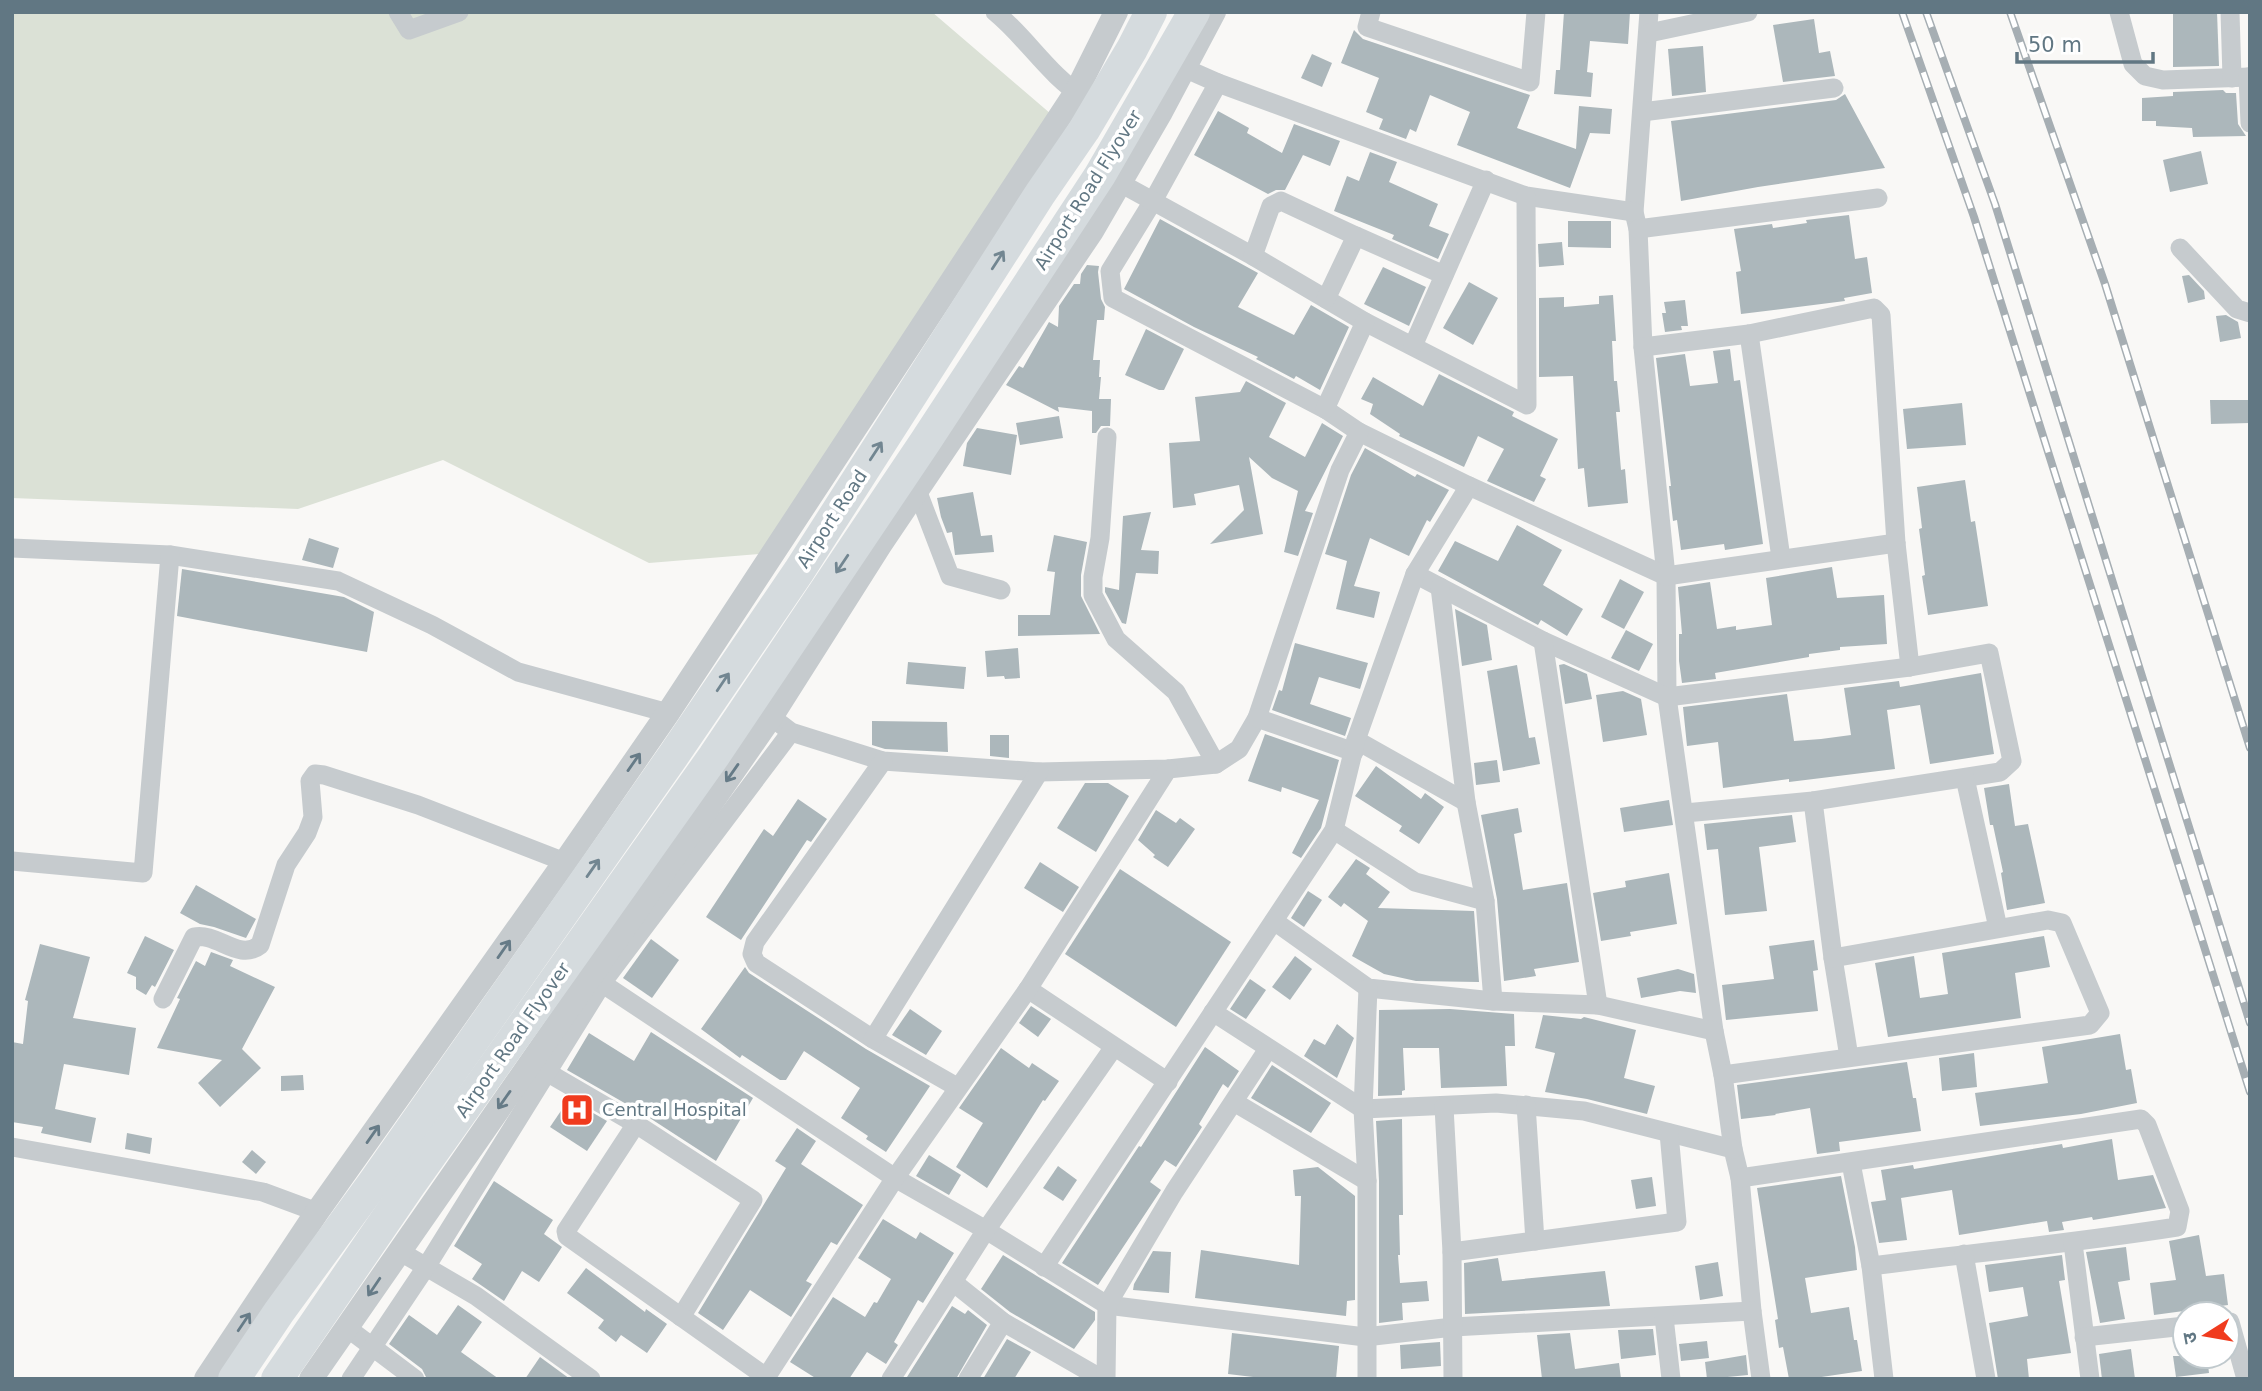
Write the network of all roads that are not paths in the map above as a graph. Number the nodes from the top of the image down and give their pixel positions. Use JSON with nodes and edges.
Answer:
{"nodes":[{"id":1,"x":398,"y":12,"type":"edge"},
{"id":2,"x":459,"y":12,"type":"edge"},
{"id":3,"x":995,"y":12,"type":"edge"},
{"id":4,"x":1116,"y":12,"type":"edge"},
{"id":5,"x":1151,"y":12,"type":"edge"},
{"id":6,"x":1194,"y":12,"type":"edge"},
{"id":7,"x":1214,"y":12,"type":"edge"},
{"id":8,"x":1371,"y":12,"type":"edge"},
{"id":9,"x":1536,"y":12,"type":"edge"},
{"id":10,"x":1649,"y":12,"type":"edge"},
{"id":11,"x":1748,"y":12,"type":"edge"},
{"id":12,"x":2119,"y":12,"type":"edge"},
{"id":13,"x":2230,"y":12,"type":"edge"},
{"id":14,"x":1648,"y":33,"type":"junction"},
{"id":15,"x":1174,"y":68,"type":"junction"},
{"id":16,"x":2243,"y":77,"type":"edge"},
{"id":17,"x":1218,"y":83,"type":"junction"},
{"id":18,"x":1834,"y":88,"type":"dead end"},
{"id":19,"x":1087,"y":99,"type":"junction"},
{"id":20,"x":1642,"y":113,"type":"junction"},
{"id":21,"x":2250,"y":123,"type":"edge"},
{"id":22,"x":1486,"y":180,"type":"junction"},
{"id":23,"x":1120,"y":183,"type":"junction"},
{"id":24,"x":1526,"y":196,"type":"junction"},
{"id":25,"x":1878,"y":198,"type":"dead end"},
{"id":26,"x":1153,"y":201,"type":"junction"},
{"id":27,"x":1636,"y":220,"type":"junction"},
{"id":28,"x":1356,"y":236,"type":"junction"},
{"id":29,"x":2180,"y":248,"type":"dead end"},
{"id":30,"x":1252,"y":256,"type":"junction"},
{"id":31,"x":1444,"y":275,"type":"junction"},
{"id":32,"x":1326,"y":299,"type":"junction"},
{"id":33,"x":2250,"y":313,"type":"edge"},
{"id":34,"x":1365,"y":322,"type":"junction"},
{"id":35,"x":1749,"y":334,"type":"junction"},
{"id":36,"x":1413,"y":346,"type":"junction"},
{"id":37,"x":1643,"y":347,"type":"junction"},
{"id":38,"x":984,"y":371,"type":"junction"},
{"id":39,"x":1325,"y":409,"type":"junction"},
{"id":40,"x":1359,"y":432,"type":"junction"},
{"id":41,"x":1107,"y":437,"type":"dead end"},
{"id":42,"x":1469,"y":486,"type":"junction"},
{"id":43,"x":917,"y":490,"type":"junction"},
{"id":44,"x":1896,"y":542,"type":"junction"},
{"id":45,"x":12,"y":548,"type":"edge"},
{"id":46,"x":170,"y":555,"type":"junction"},
{"id":47,"x":1781,"y":558,"type":"junction"},
{"id":48,"x":1415,"y":574,"type":"junction"},
{"id":49,"x":1666,"y":576,"type":"junction"},
{"id":50,"x":1440,"y":587,"type":"junction"},
{"id":51,"x":1001,"y":590,"type":"dead end"},
{"id":52,"x":1543,"y":641,"type":"junction"},
{"id":53,"x":1910,"y":667,"type":"junction"},
{"id":54,"x":1667,"y":697,"type":"junction"},
{"id":55,"x":668,"y":713,"type":"junction"},
{"id":56,"x":771,"y":717,"type":"junction"},
{"id":57,"x":1258,"y":718,"type":"junction"},
{"id":58,"x":1355,"y":746,"type":"junction"},
{"id":59,"x":883,"y":761,"type":"junction"},
{"id":60,"x":1216,"y":764,"type":"junction"},
{"id":61,"x":1168,"y":769,"type":"junction"},
{"id":62,"x":1039,"y":772,"type":"junction"},
{"id":63,"x":1965,"y":778,"type":"junction"},
{"id":64,"x":1813,"y":801,"type":"junction"},
{"id":65,"x":1466,"y":802,"type":"junction"},
{"id":66,"x":1685,"y":813,"type":"junction"},
{"id":67,"x":1334,"y":830,"type":"junction"},
{"id":68,"x":12,"y":861,"type":"edge"},
{"id":69,"x":565,"y":862,"type":"junction"},
{"id":70,"x":1485,"y":901,"type":"junction"},
{"id":71,"x":1275,"y":922,"type":"junction"},
{"id":72,"x":542,"y":925,"type":"junction"},
{"id":73,"x":1998,"y":928,"type":"junction"},
{"id":74,"x":1833,"y":958,"type":"junction"},
{"id":75,"x":597,"y":979,"type":"junction"},
{"id":76,"x":1368,"y":988,"type":"junction"},
{"id":77,"x":1028,"y":989,"type":"junction"},
{"id":78,"x":163,"y":999,"type":"dead end"},
{"id":79,"x":1493,"y":1001,"type":"junction"},
{"id":80,"x":1598,"y":1005,"type":"junction"},
{"id":81,"x":1213,"y":1012,"type":"junction"},
{"id":82,"x":1714,"y":1031,"type":"junction"},
{"id":83,"x":873,"y":1039,"type":"junction"},
{"id":84,"x":1114,"y":1047,"type":"junction"},
{"id":85,"x":1268,"y":1049,"type":"junction"},
{"id":86,"x":1849,"y":1057,"type":"junction"},
{"id":87,"x":538,"y":1068,"type":"junction"},
{"id":88,"x":1723,"y":1075,"type":"junction"},
{"id":89,"x":1168,"y":1082,"type":"junction"},
{"id":90,"x":957,"y":1087,"type":"junction"},
{"id":91,"x":1234,"y":1102,"type":"junction"},
{"id":92,"x":1525,"y":1105,"type":"junction"},
{"id":93,"x":1444,"y":1107,"type":"junction"},
{"id":94,"x":1363,"y":1109,"type":"junction"},
{"id":95,"x":636,"y":1124,"type":"junction"},
{"id":96,"x":1670,"y":1133,"type":"junction"},
{"id":97,"x":12,"y":1147,"type":"edge"},
{"id":98,"x":1733,"y":1149,"type":"junction"},
{"id":99,"x":1851,"y":1163,"type":"junction"},
{"id":100,"x":895,"y":1178,"type":"junction"},
{"id":101,"x":1740,"y":1178,"type":"junction"},
{"id":102,"x":1367,"y":1181,"type":"junction"},
{"id":103,"x":317,"y":1212,"type":"junction"},
{"id":104,"x":986,"y":1230,"type":"junction"},
{"id":105,"x":1535,"y":1241,"type":"junction"},
{"id":106,"x":2073,"y":1243,"type":"junction"},
{"id":107,"x":399,"y":1251,"type":"junction"},
{"id":108,"x":1452,"y":1252,"type":"junction"},
{"id":109,"x":1964,"y":1254,"type":"junction"},
{"id":110,"x":1871,"y":1266,"type":"junction"},
{"id":111,"x":426,"y":1267,"type":"junction"},
{"id":112,"x":1044,"y":1267,"type":"junction"},
{"id":113,"x":953,"y":1282,"type":"junction"},
{"id":114,"x":1107,"y":1305,"type":"junction"},
{"id":115,"x":1752,"y":1311,"type":"junction"},
{"id":116,"x":681,"y":1317,"type":"junction"},
{"id":117,"x":1664,"y":1317,"type":"junction"},
{"id":118,"x":1003,"y":1322,"type":"junction"},
{"id":119,"x":346,"y":1327,"type":"junction"},
{"id":120,"x":1453,"y":1327,"type":"junction"},
{"id":121,"x":2171,"y":1328,"type":"edge"},
{"id":122,"x":1365,"y":1337,"type":"junction"},
{"id":123,"x":2084,"y":1337,"type":"junction"},
{"id":124,"x":372,"y":1348,"type":"junction"},
{"id":125,"x":2241,"y":1361,"type":"edge"},
{"id":126,"x":765,"y":1378,"type":"edge"},
{"id":127,"x":206,"y":1379,"type":"edge"},
{"id":128,"x":234,"y":1379,"type":"edge"},
{"id":129,"x":277,"y":1379,"type":"edge"},
{"id":130,"x":312,"y":1379,"type":"edge"},
{"id":131,"x":351,"y":1379,"type":"edge"},
{"id":132,"x":415,"y":1379,"type":"edge"},
{"id":133,"x":591,"y":1379,"type":"edge"},
{"id":134,"x":891,"y":1379,"type":"edge"},
{"id":135,"x":968,"y":1379,"type":"edge"},
{"id":136,"x":1104,"y":1379,"type":"edge"},
{"id":137,"x":1367,"y":1379,"type":"edge"},
{"id":138,"x":1453,"y":1379,"type":"edge"},
{"id":139,"x":1671,"y":1379,"type":"edge"},
{"id":140,"x":1761,"y":1379,"type":"edge"},
{"id":141,"x":1884,"y":1379,"type":"edge"},
{"id":142,"x":1986,"y":1379,"type":"edge"},
{"id":143,"x":2090,"y":1379,"type":"edge"},
{"id":144,"x":2246,"y":1379,"type":"edge"}],
"edges":[{"from":1,"to":2,"type":"street"},
{"from":3,"to":19,"type":"street"},
{"from":4,"to":19,"type":"street"},
{"from":5,"to":19,"type":"main road","name":"Airport Road Flyover"},
{"from":6,"to":15,"type":"main road","name":"Airport Road Flyover"},
{"from":7,"to":15,"type":"street"},
{"from":8,"to":9,"type":"street"},
{"from":10,"to":14,"type":"street"},
{"from":11,"to":14,"type":"street"},
{"from":12,"to":16,"type":"street"},
{"from":13,"to":16,"type":"street"},
{"from":14,"to":20,"type":"street"},
{"from":15,"to":17,"type":"street"},
{"from":15,"to":23,"type":"street"},
{"from":15,"to":38,"type":"main road","name":"Airport Road Flyover"},
{"from":16,"to":21,"type":"street"},
{"from":17,"to":22,"type":"street"},
{"from":17,"to":26,"type":"street"},
{"from":18,"to":20,"type":"street"},
{"from":19,"to":55,"type":"street"},
{"from":72,"to":19,"type":"main road","name":"Airport Road","one_way":true},
{"from":20,"to":27,"type":"street"},
{"from":22,"to":24,"type":"street"},
{"from":22,"to":31,"type":"street"},
{"from":23,"to":26,"type":"street"},
{"from":23,"to":38,"type":"street"},
{"from":24,"to":27,"type":"street"},
{"from":24,"to":36,"type":"street"},
{"from":25,"to":27,"type":"street"},
{"from":26,"to":30,"type":"street"},
{"from":26,"to":39,"type":"street"},
{"from":27,"to":37,"type":"street"},
{"from":28,"to":30,"type":"street"},
{"from":28,"to":31,"type":"street"},
{"from":28,"to":32,"type":"street"},
{"from":29,"to":33,"type":"street"},
{"from":30,"to":32,"type":"street"},
{"from":31,"to":36,"type":"street"},
{"from":32,"to":34,"type":"street"},
{"from":34,"to":36,"type":"street"},
{"from":34,"to":39,"type":"street"},
{"from":35,"to":37,"type":"street"},
{"from":35,"to":44,"type":"street"},
{"from":35,"to":47,"type":"street"},
{"from":37,"to":49,"type":"street"},
{"from":38,"to":43,"type":"street"},
{"from":38,"to":56,"type":"main road","name":"Airport Road Flyover","one_way":true},
{"from":39,"to":40,"type":"street"},
{"from":40,"to":42,"type":"street"},
{"from":40,"to":57,"type":"street"},
{"from":41,"to":60,"type":"street"},
{"from":42,"to":48,"type":"street"},
{"from":42,"to":49,"type":"street"},
{"from":43,"to":51,"type":"street"},
{"from":43,"to":56,"type":"street"},
{"from":44,"to":47,"type":"street"},
{"from":44,"to":53,"type":"street"},
{"from":45,"to":46,"type":"street"},
{"from":46,"to":55,"type":"street"},
{"from":46,"to":68,"type":"street"},
{"from":47,"to":49,"type":"street"},
{"from":48,"to":50,"type":"street"},
{"from":48,"to":58,"type":"street"},
{"from":49,"to":54,"type":"street"},
{"from":50,"to":52,"type":"street"},
{"from":50,"to":65,"type":"street"},
{"from":52,"to":54,"type":"street"},
{"from":52,"to":80,"type":"street"},
{"from":53,"to":54,"type":"street"},
{"from":53,"to":63,"type":"street"},
{"from":54,"to":66,"type":"street"},
{"from":69,"to":55,"type":"street","one_way":true},
{"from":56,"to":59,"type":"street"},
{"from":56,"to":75,"type":"street"},
{"from":56,"to":129,"type":"main road","name":"Airport Road Flyover"},
{"from":57,"to":58,"type":"street"},
{"from":57,"to":60,"type":"street"},
{"from":58,"to":65,"type":"street"},
{"from":58,"to":67,"type":"street"},
{"from":59,"to":62,"type":"street"},
{"from":59,"to":83,"type":"street"},
{"from":60,"to":61,"type":"street"},
{"from":61,"to":62,"type":"street"},
{"from":61,"to":77,"type":"street"},
{"from":62,"to":83,"type":"street"},
{"from":63,"to":64,"type":"street"},
{"from":63,"to":73,"type":"street"},
{"from":64,"to":66,"type":"street"},
{"from":64,"to":74,"type":"street"},
{"from":65,"to":70,"type":"street"},
{"from":66,"to":82,"type":"street"},
{"from":67,"to":70,"type":"street"},
{"from":67,"to":71,"type":"street"},
{"from":69,"to":72,"type":"street"},
{"from":69,"to":78,"type":"street"},
{"from":70,"to":79,"type":"street"},
{"from":71,"to":76,"type":"street"},
{"from":71,"to":81,"type":"street"},
{"from":103,"to":72,"type":"street","one_way":true},
{"from":72,"to":128,"type":"main road","name":"Airport Road Flyover"},
{"from":73,"to":74,"type":"street"},
{"from":73,"to":86,"type":"street"},
{"from":74,"to":86,"type":"street"},
{"from":75,"to":87,"type":"street"},
{"from":75,"to":100,"type":"street"},
{"from":76,"to":79,"type":"street"},
{"from":76,"to":94,"type":"street"},
{"from":77,"to":84,"type":"street"},
{"from":77,"to":90,"type":"street"},
{"from":79,"to":80,"type":"street"},
{"from":80,"to":82,"type":"street"},
{"from":81,"to":85,"type":"street"},
{"from":81,"to":89,"type":"street"},
{"from":82,"to":88,"type":"street"},
{"from":83,"to":90,"type":"street"},
{"from":84,"to":89,"type":"street"},
{"from":84,"to":104,"type":"street"},
{"from":85,"to":91,"type":"street"},
{"from":85,"to":94,"type":"street"},
{"from":86,"to":88,"type":"street"},
{"from":87,"to":95,"type":"street"},
{"from":87,"to":107,"type":"street","one_way":true},
{"from":87,"to":111,"type":"street"},
{"from":88,"to":98,"type":"street"},
{"from":89,"to":112,"type":"street"},
{"from":90,"to":100,"type":"street"},
{"from":91,"to":102,"type":"street"},
{"from":91,"to":114,"type":"street"},
{"from":92,"to":93,"type":"street"},
{"from":92,"to":96,"type":"street"},
{"from":92,"to":105,"type":"street"},
{"from":93,"to":94,"type":"street"},
{"from":93,"to":108,"type":"street"},
{"from":94,"to":102,"type":"street"},
{"from":95,"to":116,"type":"street"},
{"from":95,"to":116,"type":"street"},
{"from":96,"to":98,"type":"street"},
{"from":96,"to":105,"type":"street"},
{"from":97,"to":103,"type":"street"},
{"from":98,"to":101,"type":"street"},
{"from":99,"to":101,"type":"street"},
{"from":99,"to":106,"type":"street"},
{"from":99,"to":110,"type":"street"},
{"from":100,"to":104,"type":"street"},
{"from":100,"to":126,"type":"street"},
{"from":101,"to":115,"type":"street"},
{"from":102,"to":122,"type":"street"},
{"from":127,"to":103,"type":"street","one_way":true},
{"from":104,"to":112,"type":"street"},
{"from":104,"to":113,"type":"street"},
{"from":105,"to":108,"type":"street"},
{"from":106,"to":109,"type":"street"},
{"from":106,"to":123,"type":"street"},
{"from":107,"to":111,"type":"street"},
{"from":107,"to":119,"type":"street","one_way":true},
{"from":108,"to":120,"type":"street"},
{"from":109,"to":110,"type":"street"},
{"from":109,"to":142,"type":"street"},
{"from":110,"to":141,"type":"street"},
{"from":111,"to":124,"type":"street"},
{"from":111,"to":133,"type":"street"},
{"from":112,"to":114,"type":"street"},
{"from":113,"to":118,"type":"street"},
{"from":113,"to":134,"type":"street"},
{"from":114,"to":122,"type":"street"},
{"from":114,"to":136,"type":"street"},
{"from":115,"to":117,"type":"street"},
{"from":115,"to":140,"type":"street"},
{"from":116,"to":126,"type":"street"},
{"from":117,"to":120,"type":"street"},
{"from":117,"to":139,"type":"street"},
{"from":118,"to":135,"type":"street"},
{"from":118,"to":136,"type":"street"},
{"from":119,"to":124,"type":"street"},
{"from":119,"to":130,"type":"street"},
{"from":120,"to":122,"type":"street"},
{"from":120,"to":138,"type":"street"},
{"from":121,"to":123,"type":"street"},
{"from":122,"to":137,"type":"street"},
{"from":123,"to":143,"type":"street"},
{"from":124,"to":131,"type":"street"},
{"from":124,"to":132,"type":"street"},
{"from":125,"to":144,"type":"street"}]}
